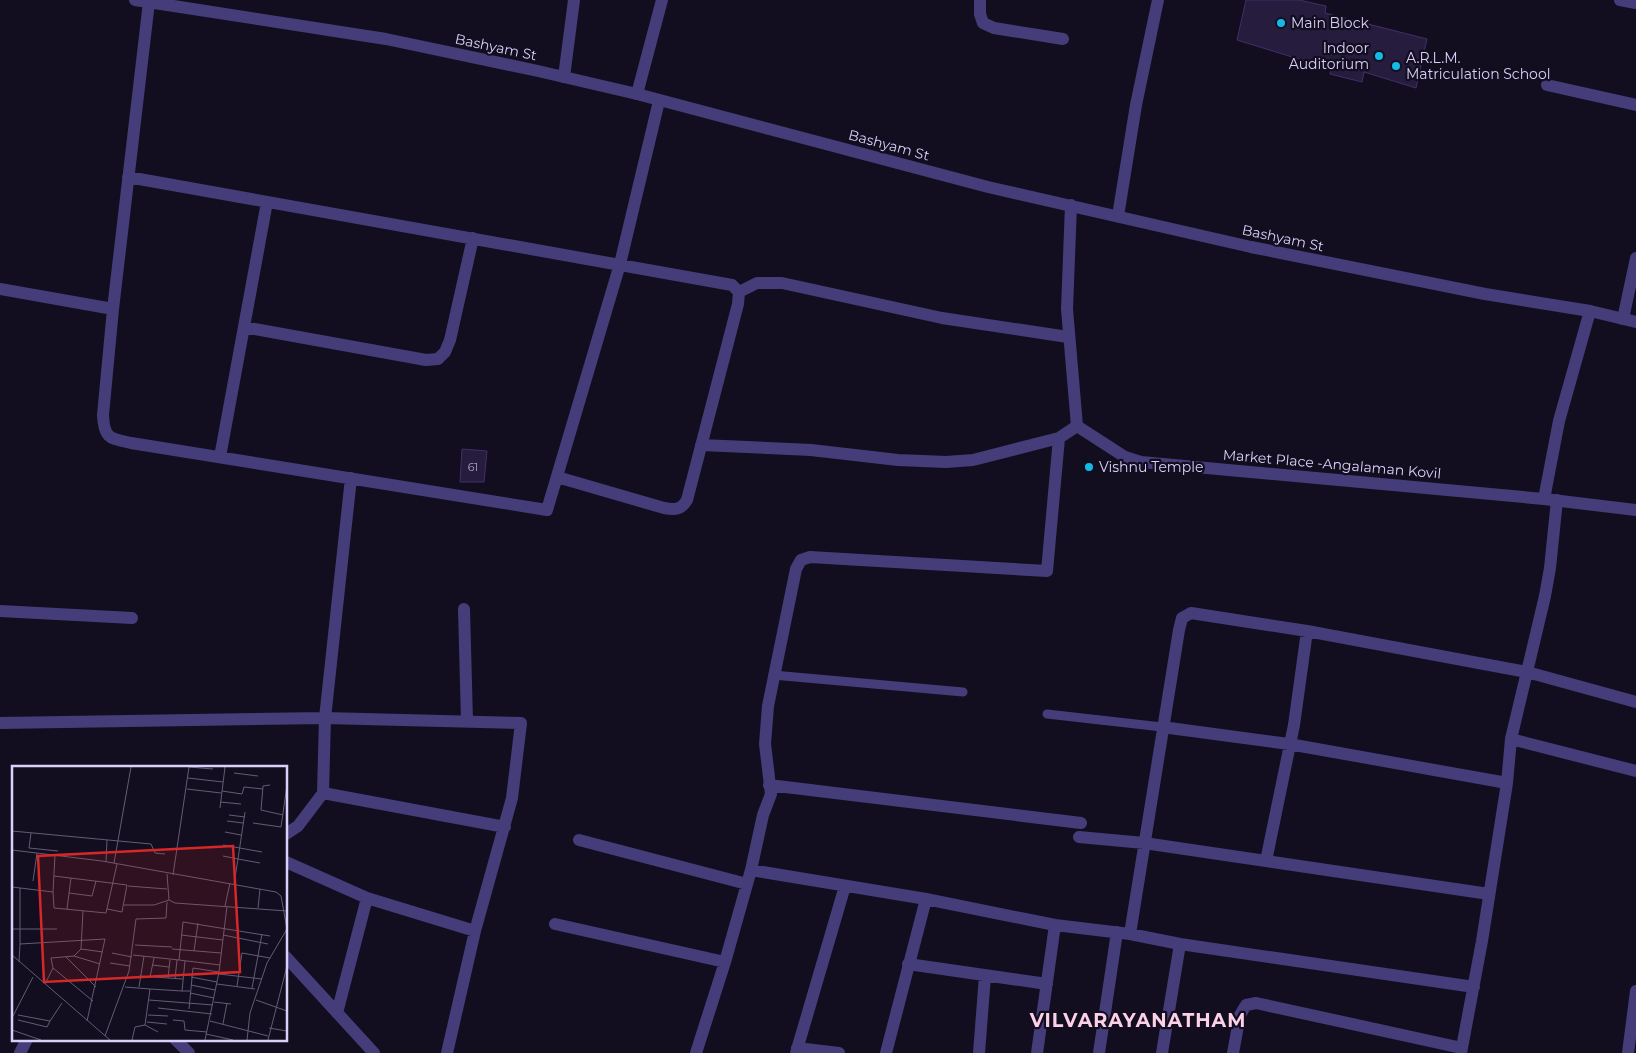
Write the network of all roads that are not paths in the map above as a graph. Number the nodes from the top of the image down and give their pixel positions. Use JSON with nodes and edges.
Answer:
{"nodes":[{"id":1,"x":135,"y":0,"type":"edge"},
{"id":2,"x":574,"y":0,"type":"edge"},
{"id":3,"x":662,"y":0,"type":"edge"},
{"id":4,"x":980,"y":0,"type":"edge"},
{"id":5,"x":1158,"y":0,"type":"edge"},
{"id":6,"x":1620,"y":0,"type":"edge"},
{"id":7,"x":149,"y":2,"type":"junction"},
{"id":8,"x":1636,"y":3,"type":"edge"},
{"id":9,"x":1063,"y":39,"type":"dead end"},
{"id":10,"x":564,"y":77,"type":"junction"},
{"id":11,"x":1547,"y":85,"type":"dead end"},
{"id":12,"x":637,"y":94,"type":"junction"},
{"id":13,"x":659,"y":101,"type":"junction"},
{"id":14,"x":1636,"y":105,"type":"edge"},
{"id":15,"x":128,"y":177,"type":"junction"},
{"id":16,"x":267,"y":202,"type":"junction"},
{"id":17,"x":1071,"y":205,"type":"junction"},
{"id":18,"x":1118,"y":216,"type":"junction"},
{"id":19,"x":473,"y":238,"type":"junction"},
{"id":20,"x":1636,"y":258,"type":"edge"},
{"id":21,"x":620,"y":264,"type":"junction"},
{"id":22,"x":0,"y":290,"type":"edge"},
{"id":23,"x":739,"y":292,"type":"junction"},
{"id":24,"x":113,"y":310,"type":"junction"},
{"id":25,"x":1590,"y":311,"type":"junction"},
{"id":26,"x":1623,"y":319,"type":"junction"},
{"id":27,"x":1636,"y":322,"type":"edge"},
{"id":28,"x":244,"y":327,"type":"junction"},
{"id":29,"x":1068,"y":337,"type":"junction"},
{"id":30,"x":1077,"y":426,"type":"junction"},
{"id":31,"x":1059,"y":438,"type":"junction"},
{"id":32,"x":701,"y":445,"type":"junction"},
{"id":33,"x":220,"y":457,"type":"junction"},
{"id":34,"x":557,"y":477,"type":"junction"},
{"id":35,"x":352,"y":478,"type":"junction"},
{"id":36,"x":1550,"y":499,"type":"junction"},
{"id":37,"x":1636,"y":510,"type":"edge"},
{"id":38,"x":464,"y":609,"type":"dead end"},
{"id":39,"x":0,"y":612,"type":"edge"},
{"id":40,"x":132,"y":618,"type":"dead end"},
{"id":41,"x":1307,"y":631,"type":"junction"},
{"id":42,"x":1527,"y":672,"type":"junction"},
{"id":43,"x":773,"y":675,"type":"junction"},
{"id":44,"x":963,"y":692,"type":"dead end"},
{"id":45,"x":1636,"y":702,"type":"edge"},
{"id":46,"x":1047,"y":714,"type":"dead end"},
{"id":47,"x":325,"y":718,"type":"junction"},
{"id":48,"x":467,"y":722,"type":"junction"},
{"id":49,"x":0,"y":724,"type":"edge"},
{"id":50,"x":1162,"y":727,"type":"junction"},
{"id":51,"x":1511,"y":739,"type":"junction"},
{"id":52,"x":1289,"y":744,"type":"junction"},
{"id":53,"x":1636,"y":771,"type":"edge"},
{"id":54,"x":1507,"y":783,"type":"junction"},
{"id":55,"x":769,"y":785,"type":"junction"},
{"id":56,"x":324,"y":793,"type":"junction"},
{"id":57,"x":1081,"y":823,"type":"dead end"},
{"id":58,"x":505,"y":827,"type":"junction"},
{"id":59,"x":288,"y":833,"type":"edge"},
{"id":60,"x":1079,"y":837,"type":"dead end"},
{"id":61,"x":579,"y":840,"type":"dead end"},
{"id":62,"x":1144,"y":844,"type":"junction"},
{"id":63,"x":1266,"y":861,"type":"junction"},
{"id":64,"x":288,"y":863,"type":"edge"},
{"id":65,"x":751,"y":870,"type":"junction"},
{"id":66,"x":747,"y":884,"type":"junction"},
{"id":67,"x":845,"y":886,"type":"junction"},
{"id":68,"x":1489,"y":894,"type":"junction"},
{"id":69,"x":367,"y":898,"type":"junction"},
{"id":70,"x":926,"y":899,"type":"junction"},
{"id":71,"x":554,"y":924,"type":"dead end"},
{"id":72,"x":1054,"y":925,"type":"junction"},
{"id":73,"x":475,"y":931,"type":"junction"},
{"id":74,"x":1124,"y":933,"type":"junction"},
{"id":75,"x":1180,"y":944,"type":"junction"},
{"id":76,"x":288,"y":959,"type":"edge"},
{"id":77,"x":725,"y":962,"type":"junction"},
{"id":78,"x":908,"y":964,"type":"junction"},
{"id":79,"x":985,"y":976,"type":"junction"},
{"id":80,"x":1047,"y":984,"type":"junction"},
{"id":81,"x":1474,"y":987,"type":"junction"},
{"id":82,"x":1636,"y":991,"type":"edge"},
{"id":83,"x":337,"y":1013,"type":"junction"},
{"id":84,"x":26,"y":1040,"type":"edge"},
{"id":85,"x":176,"y":1040,"type":"edge"},
{"id":86,"x":796,"y":1051,"type":"edge"},
{"id":87,"x":1461,"y":1051,"type":"edge"},
{"id":88,"x":20,"y":1053,"type":"edge"},
{"id":89,"x":190,"y":1053,"type":"edge"},
{"id":90,"x":374,"y":1053,"type":"edge"},
{"id":91,"x":447,"y":1053,"type":"edge"},
{"id":92,"x":696,"y":1053,"type":"edge"},
{"id":93,"x":839,"y":1053,"type":"edge"},
{"id":94,"x":886,"y":1053,"type":"edge"},
{"id":95,"x":979,"y":1053,"type":"edge"},
{"id":96,"x":1037,"y":1053,"type":"edge"},
{"id":97,"x":1099,"y":1053,"type":"edge"},
{"id":98,"x":1162,"y":1053,"type":"edge"},
{"id":99,"x":1233,"y":1053,"type":"edge"},
{"id":100,"x":1628,"y":1053,"type":"edge"}],
"edges":[{"from":1,"to":7,"type":"street","name":"Bashyam St"},
{"from":2,"to":10,"type":"street"},
{"from":3,"to":12,"type":"street"},
{"from":4,"to":9,"type":"street"},
{"from":5,"to":18,"type":"street"},
{"from":6,"to":8,"type":"street"},
{"from":7,"to":10,"type":"street","name":"Bashyam St"},
{"from":7,"to":15,"type":"street"},
{"from":10,"to":12,"type":"street","name":"Bashyam St"},
{"from":11,"to":14,"type":"street"},
{"from":12,"to":13,"type":"street","name":"Bashyam St"},
{"from":13,"to":17,"type":"street","name":"Bashyam St"},
{"from":13,"to":21,"type":"street"},
{"from":15,"to":16,"type":"street"},
{"from":15,"to":24,"type":"street"},
{"from":16,"to":19,"type":"street"},
{"from":16,"to":28,"type":"street"},
{"from":17,"to":18,"type":"street","name":"Bashyam St"},
{"from":17,"to":29,"type":"street"},
{"from":18,"to":25,"type":"street","name":"Bashyam St"},
{"from":19,"to":21,"type":"street"},
{"from":19,"to":28,"type":"street"},
{"from":20,"to":26,"type":"street"},
{"from":21,"to":23,"type":"street"},
{"from":21,"to":34,"type":"street"},
{"from":22,"to":24,"type":"street"},
{"from":23,"to":29,"type":"street"},
{"from":23,"to":32,"type":"street"},
{"from":24,"to":33,"type":"street"},
{"from":25,"to":26,"type":"street","name":"Bashyam St"},
{"from":25,"to":36,"type":"street"},
{"from":26,"to":27,"type":"street","name":"Bashyam St"},
{"from":28,"to":33,"type":"street"},
{"from":29,"to":30,"type":"street"},
{"from":30,"to":31,"type":"street"},
{"from":30,"to":36,"type":"street","name":"Market Place -Angalaman Kovil"},
{"from":31,"to":32,"type":"street"},
{"from":31,"to":43,"type":"street"},
{"from":32,"to":34,"type":"street"},
{"from":33,"to":35,"type":"street"},
{"from":34,"to":35,"type":"street"},
{"from":35,"to":47,"type":"street"},
{"from":36,"to":37,"type":"street","name":"Market Place -Angalaman Kovil"},
{"from":36,"to":42,"type":"street"},
{"from":38,"to":48,"type":"street"},
{"from":39,"to":40,"type":"street"},
{"from":41,"to":42,"type":"street"},
{"from":41,"to":50,"type":"street"},
{"from":41,"to":52,"type":"street"},
{"from":42,"to":45,"type":"street"},
{"from":42,"to":51,"type":"street"},
{"from":43,"to":44,"type":"lane"},
{"from":43,"to":55,"type":"street"},
{"from":46,"to":50,"type":"lane"},
{"from":47,"to":48,"type":"street"},
{"from":47,"to":49,"type":"street"},
{"from":47,"to":56,"type":"street"},
{"from":48,"to":58,"type":"street"},
{"from":50,"to":52,"type":"street"},
{"from":50,"to":62,"type":"street"},
{"from":51,"to":53,"type":"street"},
{"from":51,"to":54,"type":"street"},
{"from":52,"to":54,"type":"street"},
{"from":52,"to":63,"type":"street"},
{"from":54,"to":68,"type":"street"},
{"from":55,"to":57,"type":"street"},
{"from":55,"to":65,"type":"street"},
{"from":56,"to":58,"type":"street"},
{"from":56,"to":59,"type":"street"},
{"from":58,"to":73,"type":"street"},
{"from":60,"to":62,"type":"street"},
{"from":61,"to":66,"type":"street"},
{"from":62,"to":63,"type":"street"},
{"from":62,"to":74,"type":"street"},
{"from":63,"to":68,"type":"street"},
{"from":64,"to":69,"type":"street"},
{"from":65,"to":66,"type":"street"},
{"from":65,"to":67,"type":"street"},
{"from":66,"to":77,"type":"street"},
{"from":67,"to":70,"type":"street"},
{"from":67,"to":86,"type":"street"},
{"from":68,"to":81,"type":"street"},
{"from":69,"to":73,"type":"street"},
{"from":69,"to":83,"type":"street"},
{"from":70,"to":72,"type":"street"},
{"from":70,"to":78,"type":"street"},
{"from":71,"to":77,"type":"street"},
{"from":72,"to":74,"type":"street"},
{"from":72,"to":80,"type":"street"},
{"from":73,"to":91,"type":"street"},
{"from":74,"to":75,"type":"street"},
{"from":74,"to":97,"type":"street"},
{"from":75,"to":81,"type":"street"},
{"from":75,"to":98,"type":"street"},
{"from":76,"to":83,"type":"street"},
{"from":77,"to":92,"type":"street"},
{"from":78,"to":79,"type":"street"},
{"from":78,"to":94,"type":"street"},
{"from":79,"to":80,"type":"street"},
{"from":79,"to":95,"type":"street"},
{"from":80,"to":96,"type":"street"},
{"from":81,"to":87,"type":"street"},
{"from":82,"to":100,"type":"street"},
{"from":83,"to":90,"type":"street"},
{"from":84,"to":88,"type":"street"},
{"from":85,"to":89,"type":"street"},
{"from":86,"to":93,"type":"street"},
{"from":87,"to":99,"type":"street"}]}
